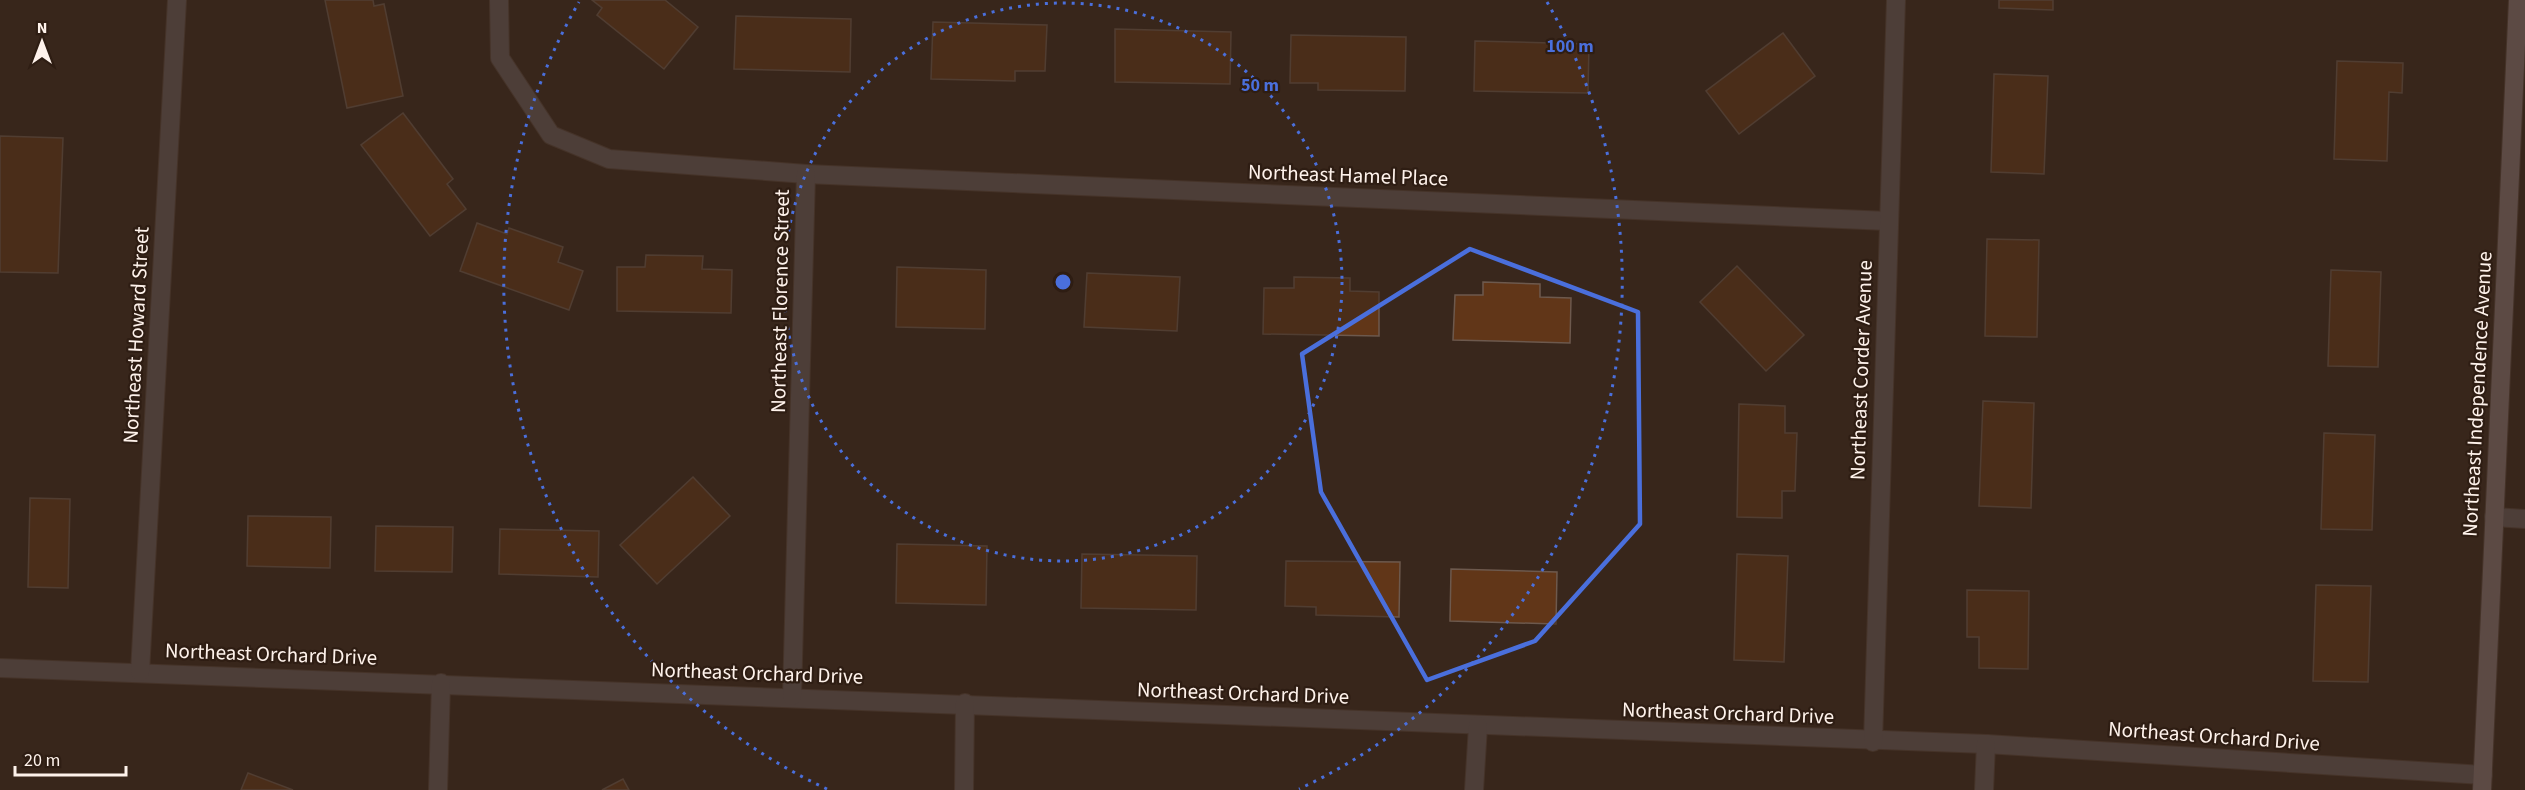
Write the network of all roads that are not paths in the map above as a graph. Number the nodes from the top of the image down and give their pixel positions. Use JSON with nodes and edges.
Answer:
{"nodes":[{"id":1,"x":177,"y":0,"type":"edge"},
{"id":2,"x":499,"y":0,"type":"edge"},
{"id":3,"x":1896,"y":0,"type":"edge"},
{"id":4,"x":2518,"y":0,"type":"edge"},
{"id":5,"x":2521,"y":30,"type":"edge"},
{"id":6,"x":806,"y":174,"type":"junction"},
{"id":7,"x":1888,"y":221,"type":"junction"},
{"id":8,"x":2494,"y":517,"type":"junction"},
{"id":9,"x":2525,"y":519,"type":"edge"},
{"id":10,"x":0,"y":668,"type":"edge"},
{"id":11,"x":140,"y":672,"type":"junction"},
{"id":12,"x":441,"y":683,"type":"junction"},
{"id":13,"x":792,"y":696,"type":"junction"},
{"id":14,"x":965,"y":703,"type":"junction"},
{"id":15,"x":1478,"y":726,"type":"junction"},
{"id":16,"x":1873,"y":742,"type":"junction"},
{"id":17,"x":1986,"y":744,"type":"junction"},
{"id":18,"x":2483,"y":783,"type":"edge"},
{"id":19,"x":438,"y":790,"type":"edge"},
{"id":20,"x":964,"y":790,"type":"edge"},
{"id":21,"x":1474,"y":790,"type":"edge"},
{"id":22,"x":1984,"y":790,"type":"edge"}],
"edges":[{"from":1,"to":11,"type":"street","name":"Northeast Howard Street"},
{"from":2,"to":6,"type":"street","name":"Northeast Florence Street"},
{"from":3,"to":7,"type":"street","name":"Northeast Corder Avenue"},
{"from":4,"to":5,"type":"street","name":"Northeast Independence Avenue"},
{"from":5,"to":8,"type":"street","name":"Northeast Independence Avenue"},
{"from":6,"to":7,"type":"street","name":"Northeast Hamel Place"},
{"from":6,"to":13,"type":"street","name":"Northeast Florence Street"},
{"from":7,"to":16,"type":"street","name":"Northeast Corder Avenue"},
{"from":8,"to":9,"type":"street"},
{"from":8,"to":18,"type":"street","name":"Northeast Independence Avenue"},
{"from":10,"to":11,"type":"street","name":"Northeast Orchard Drive"},
{"from":11,"to":12,"type":"street","name":"Northeast Orchard Drive"},
{"from":12,"to":13,"type":"street","name":"Northeast Orchard Drive"},
{"from":12,"to":19,"type":"street"},
{"from":13,"to":14,"type":"street","name":"Northeast Orchard Drive"},
{"from":14,"to":15,"type":"street","name":"Northeast Orchard Drive"},
{"from":14,"to":20,"type":"street"},
{"from":15,"to":16,"type":"street","name":"Northeast Orchard Drive"},
{"from":15,"to":21,"type":"street"},
{"from":16,"to":17,"type":"street","name":"Northeast Orchard Drive"},
{"from":17,"to":18,"type":"street","name":"Northeast Orchard Drive"},
{"from":17,"to":22,"type":"street"}]}
